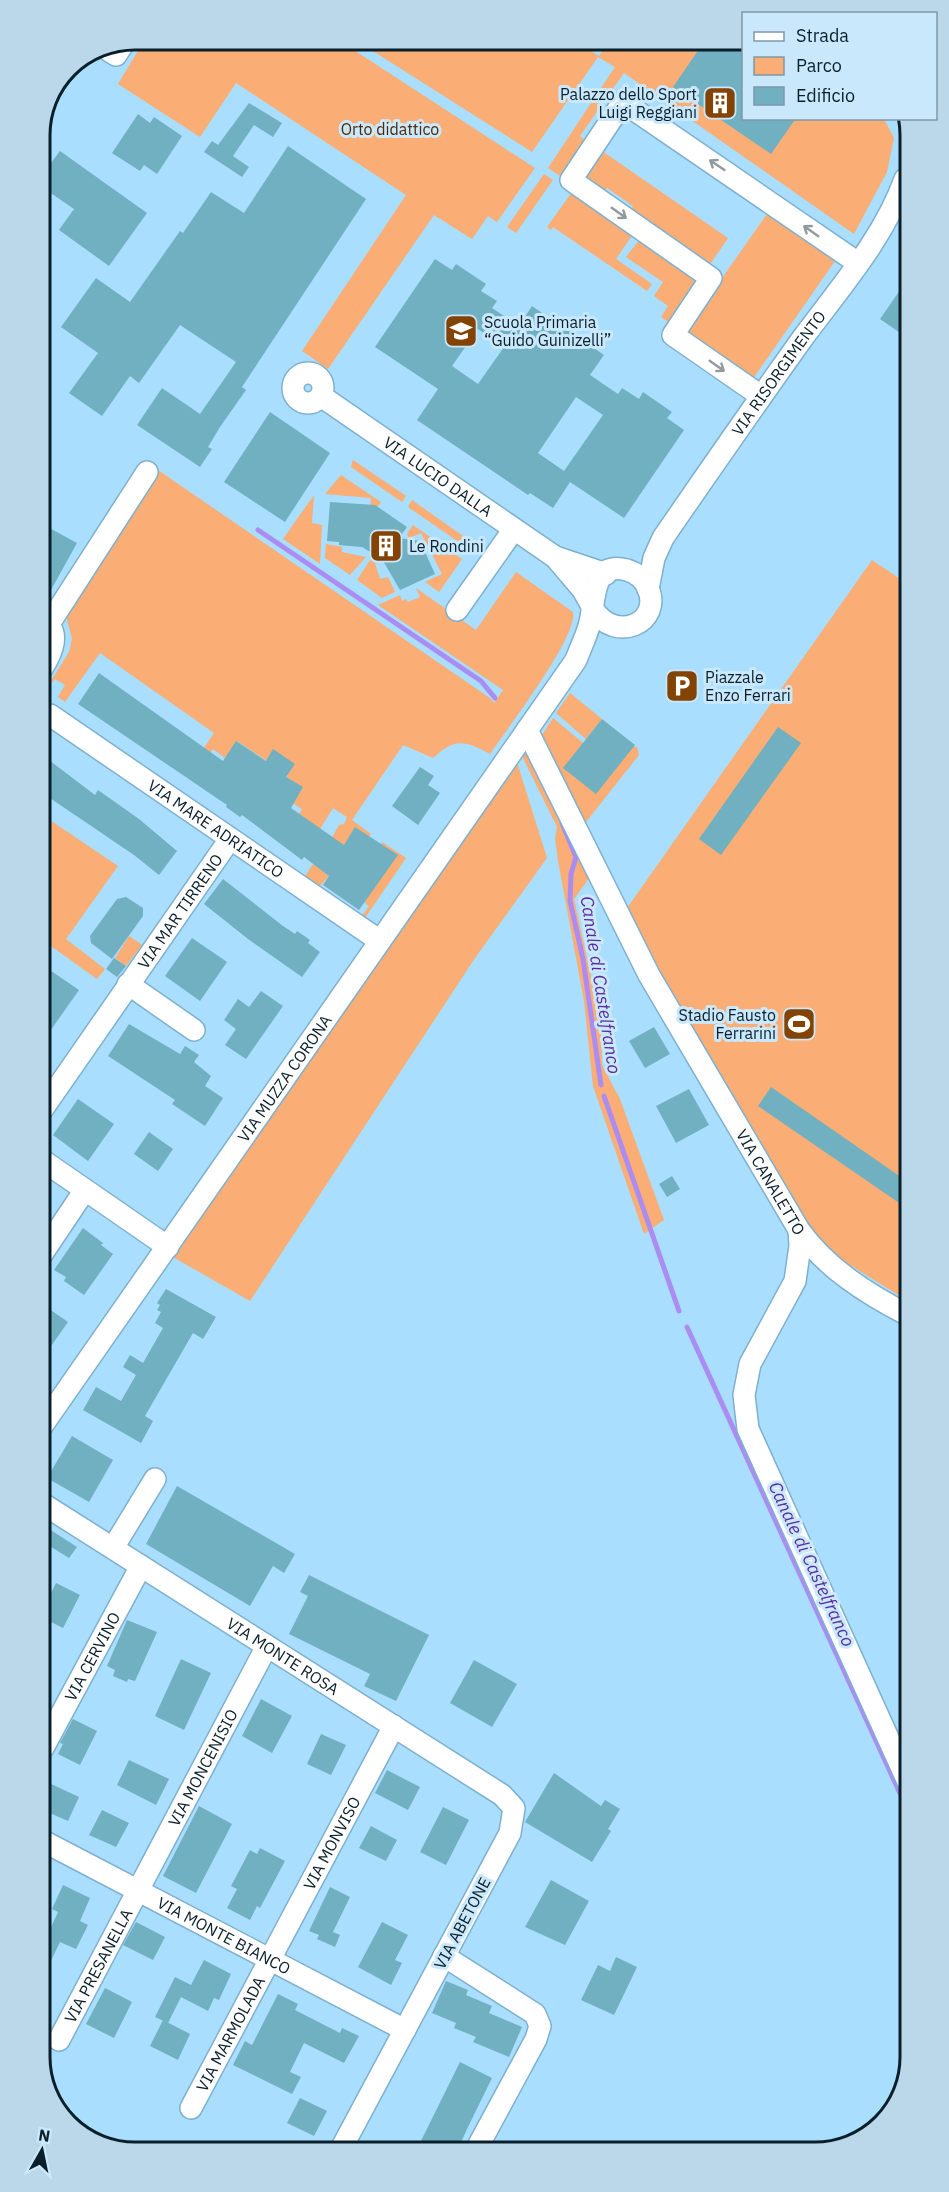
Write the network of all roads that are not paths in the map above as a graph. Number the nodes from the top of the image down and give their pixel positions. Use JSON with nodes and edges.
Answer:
{"nodes":[{"id":1,"x":900,"y":200,"type":"edge"},
{"id":2,"x":858,"y":263,"type":"junction"},
{"id":3,"x":321,"y":396,"type":"dead end"},
{"id":4,"x":761,"y":396,"type":"junction"},
{"id":5,"x":147,"y":472,"type":"dead end"},
{"id":6,"x":514,"y":529,"type":"junction"},
{"id":7,"x":660,"y":543,"type":"junction"},
{"id":8,"x":555,"y":557,"type":"junction"},
{"id":9,"x":615,"y":572,"type":"junction"},
{"id":10,"x":648,"y":589,"type":"junction"},
{"id":11,"x":593,"y":608,"type":"junction"},
{"id":12,"x":457,"y":610,"type":"dead end"},
{"id":13,"x":50,"y":614,"type":"edge"},
{"id":14,"x":50,"y":626,"type":"edge"},
{"id":15,"x":621,"y":628,"type":"junction"},
{"id":16,"x":50,"y":653,"type":"edge"},
{"id":17,"x":576,"y":660,"type":"junction"},
{"id":18,"x":51,"y":715,"type":"dead end"},
{"id":19,"x":527,"y":730,"type":"junction"},
{"id":20,"x":230,"y":839,"type":"junction"},
{"id":21,"x":380,"y":941,"type":"junction"},
{"id":22,"x":128,"y":984,"type":"junction"},
{"id":23,"x":194,"y":1030,"type":"dead end"},
{"id":24,"x":49,"y":1099,"type":"edge"},
{"id":25,"x":49,"y":1165,"type":"edge"},
{"id":26,"x":85,"y":1190,"type":"junction"},
{"id":27,"x":799,"y":1230,"type":"junction"},
{"id":28,"x":49,"y":1243,"type":"edge"},
{"id":29,"x":168,"y":1247,"type":"junction"},
{"id":30,"x":900,"y":1311,"type":"edge"},
{"id":31,"x":49,"y":1416,"type":"edge"},
{"id":32,"x":155,"y":1479,"type":"dead end"},
{"id":33,"x":49,"y":1508,"type":"edge"},
{"id":34,"x":112,"y":1548,"type":"junction"},
{"id":35,"x":141,"y":1566,"type":"junction"},
{"id":36,"x":267,"y":1646,"type":"junction"},
{"id":37,"x":394,"y":1726,"type":"junction"},
{"id":38,"x":49,"y":1737,"type":"edge"},
{"id":39,"x":900,"y":1764,"type":"edge"},
{"id":40,"x":515,"y":1815,"type":"joint"},
{"id":41,"x":49,"y":1844,"type":"edge"},
{"id":42,"x":138,"y":1891,"type":"junction"},
{"id":43,"x":444,"y":1956,"type":"junction"},
{"id":44,"x":270,"y":1960,"type":"junction"},
{"id":45,"x":405,"y":2030,"type":"junction"},
{"id":46,"x":59,"y":2040,"type":"dead end"},
{"id":47,"x":191,"y":2108,"type":"dead end"},
{"id":48,"x":345,"y":2142,"type":"edge"},
{"id":49,"x":480,"y":2142,"type":"edge"}],
"edges":[{"from":1,"to":2,"type":"street","name":"VIA RISORGIMENTO"},
{"from":2,"to":4,"type":"street","name":"VIA RISORGIMENTO"},
{"from":2,"to":4,"type":"street","one_way":true},
{"from":3,"to":6,"type":"street","name":"VIA LUCIO DALLA"},
{"from":4,"to":7,"type":"street","name":"VIA RISORGIMENTO"},
{"from":5,"to":13,"type":"street"},
{"from":6,"to":8,"type":"street","name":"VIA LUCIO DALLA"},
{"from":6,"to":12,"type":"street"},
{"from":7,"to":9,"type":"street","name":"VIA RISORGIMENTO"},
{"from":7,"to":10,"type":"street","name":"VIA RISORGIMENTO"},
{"from":8,"to":9,"type":"street","name":"VIA LUCIO DALLA"},
{"from":8,"to":11,"type":"street","name":"VIA LUCIO DALLA"},
{"from":9,"to":10,"type":"street"},
{"from":9,"to":11,"type":"street","name":"VIA RISORGIMENTO"},
{"from":10,"to":15,"type":"street","name":"VIA RISORGIMENTO"},
{"from":11,"to":15,"type":"street"},
{"from":11,"to":17,"type":"street","name":"VIA RISORGIMENTO"},
{"from":14,"to":16,"type":"street"},
{"from":15,"to":17,"type":"street","name":"VIA RISORGIMENTO"},
{"from":17,"to":19,"type":"street","name":"VIA RISORGIMENTO"},
{"from":18,"to":20,"type":"street","name":"VIA MARE ADRIATICO"},
{"from":19,"to":21,"type":"street","name":"VIA MUZZA CORONA"},
{"from":19,"to":27,"type":"street","name":"VIA CANALETTO"},
{"from":20,"to":21,"type":"street","name":"VIA MARE ADRIATICO"},
{"from":20,"to":22,"type":"street","name":"VIA MAR TIRRENO"},
{"from":21,"to":29,"type":"street","name":"VIA MUZZA CORONA"},
{"from":22,"to":23,"type":"street","name":"VIA MAR TIRRENO"},
{"from":22,"to":24,"type":"street","name":"VIA MAR TIRRENO"},
{"from":25,"to":26,"type":"street"},
{"from":26,"to":28,"type":"street"},
{"from":26,"to":29,"type":"street"},
{"from":27,"to":30,"type":"street"},
{"from":27,"to":39,"type":"street","name":"VIA CANALETTO"},
{"from":29,"to":31,"type":"street","name":"VIA MUZZA CORONA"},
{"from":32,"to":34,"type":"street"},
{"from":33,"to":34,"type":"street","name":"VIA MONTE ROSA"},
{"from":34,"to":35,"type":"street","name":"VIA MONTE ROSA"},
{"from":35,"to":36,"type":"street","name":"VIA MONTE ROSA"},
{"from":35,"to":38,"type":"street","name":"VIA CERVINO"},
{"from":36,"to":37,"type":"street","name":"VIA MONTE ROSA"},
{"from":36,"to":42,"type":"street","name":"VIA MONCENISIO"},
{"from":37,"to":40,"type":"street","name":"VIA MONTE ROSA"},
{"from":37,"to":44,"type":"street","name":"VIA MONVISO"},
{"from":40,"to":43,"type":"street","name":"VIA ABETONE"},
{"from":41,"to":42,"type":"street","name":"VIA MONTE BIANCO"},
{"from":42,"to":44,"type":"street","name":"VIA MONTE BIANCO"},
{"from":42,"to":46,"type":"street","name":"VIA PRESANELLA"},
{"from":43,"to":45,"type":"street","name":"VIA ABETONE"},
{"from":43,"to":49,"type":"street"},
{"from":44,"to":45,"type":"street","name":"VIA MONTE BIANCO"},
{"from":44,"to":47,"type":"street","name":"VIA MARMOLADA"},
{"from":45,"to":48,"type":"street","name":"VIA ABETONE"}]}
